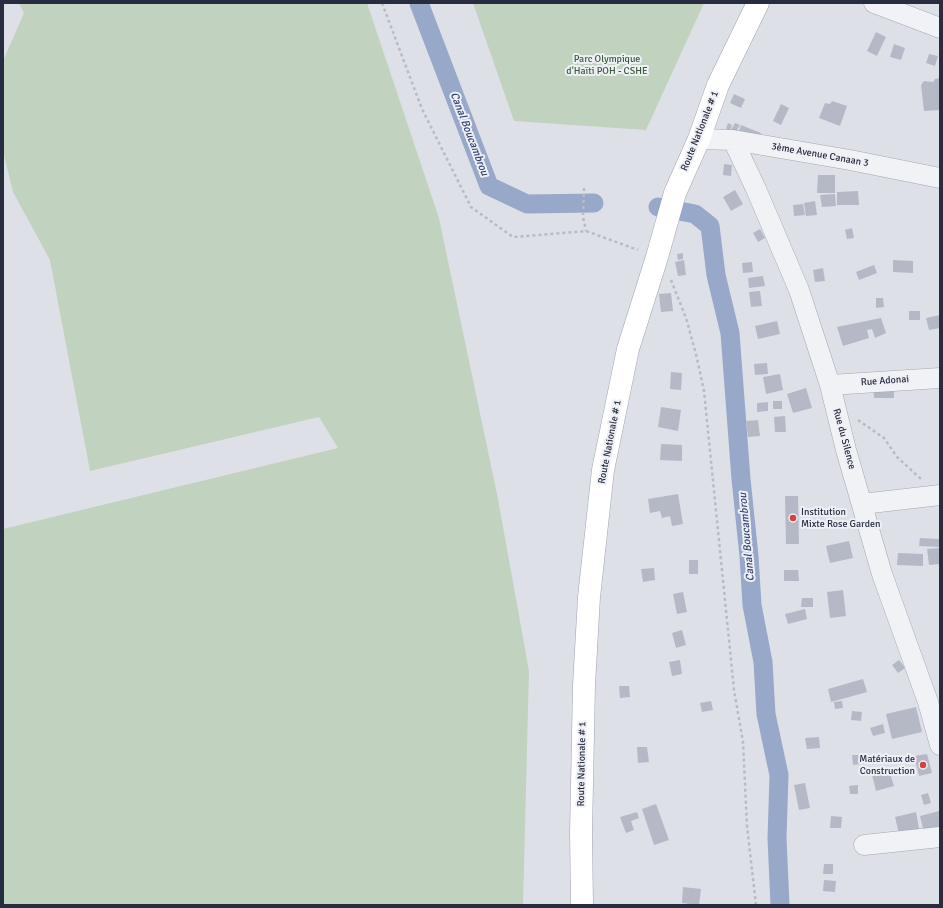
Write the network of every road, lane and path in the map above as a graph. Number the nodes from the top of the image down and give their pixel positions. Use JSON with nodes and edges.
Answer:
{"nodes":[{"id":1,"x":758,"y":3,"type":"edge"},
{"id":2,"x":874,"y":3,"type":"edge"},
{"id":3,"x":940,"y":28,"type":"edge"},
{"id":4,"x":699,"y":139,"type":"junction"},
{"id":5,"x":733,"y":140,"type":"junction"},
{"id":6,"x":940,"y":178,"type":"edge"},
{"id":7,"x":584,"y":188,"type":"dead end"},
{"id":8,"x":586,"y":231,"type":"dead end"},
{"id":9,"x":940,"y":378,"type":"edge"},
{"id":10,"x":830,"y":385,"type":"junction"},
{"id":11,"x":834,"y":404,"type":"junction"},
{"id":12,"x":940,"y":495,"type":"edge"},
{"id":13,"x":862,"y":504,"type":"junction"},
{"id":14,"x":934,"y":700,"type":"edge"},
{"id":15,"x":940,"y":744,"type":"edge"},
{"id":16,"x":940,"y":837,"type":"edge"},
{"id":17,"x":864,"y":845,"type":"dead end"},
{"id":18,"x":582,"y":905,"type":"edge"}],
"edges":[{"from":1,"to":4,"type":"main road","name":"Route Nationale # 1"},
{"from":2,"to":3,"type":"street"},
{"from":4,"to":5,"type":"street","name":"3ème Avenue Canaan 3"},
{"from":4,"to":18,"type":"main road","name":"Route Nationale # 1"},
{"from":5,"to":6,"type":"street","name":"3ème Avenue Canaan 3"},
{"from":5,"to":10,"type":"street","name":"Rue du Silence"},
{"from":7,"to":8,"type":"path"},
{"from":9,"to":10,"type":"street","name":"Rue Adonai"},
{"from":10,"to":11,"type":"street","name":"Rue du Silence"},
{"from":11,"to":12,"type":"path"},
{"from":11,"to":13,"type":"street","name":"Rue du Silence"},
{"from":12,"to":13,"type":"street"},
{"from":13,"to":14,"type":"street","name":"Rue du Silence"},
{"from":14,"to":15,"type":"street","name":"Rue du Silence"},
{"from":16,"to":17,"type":"street"}]}
